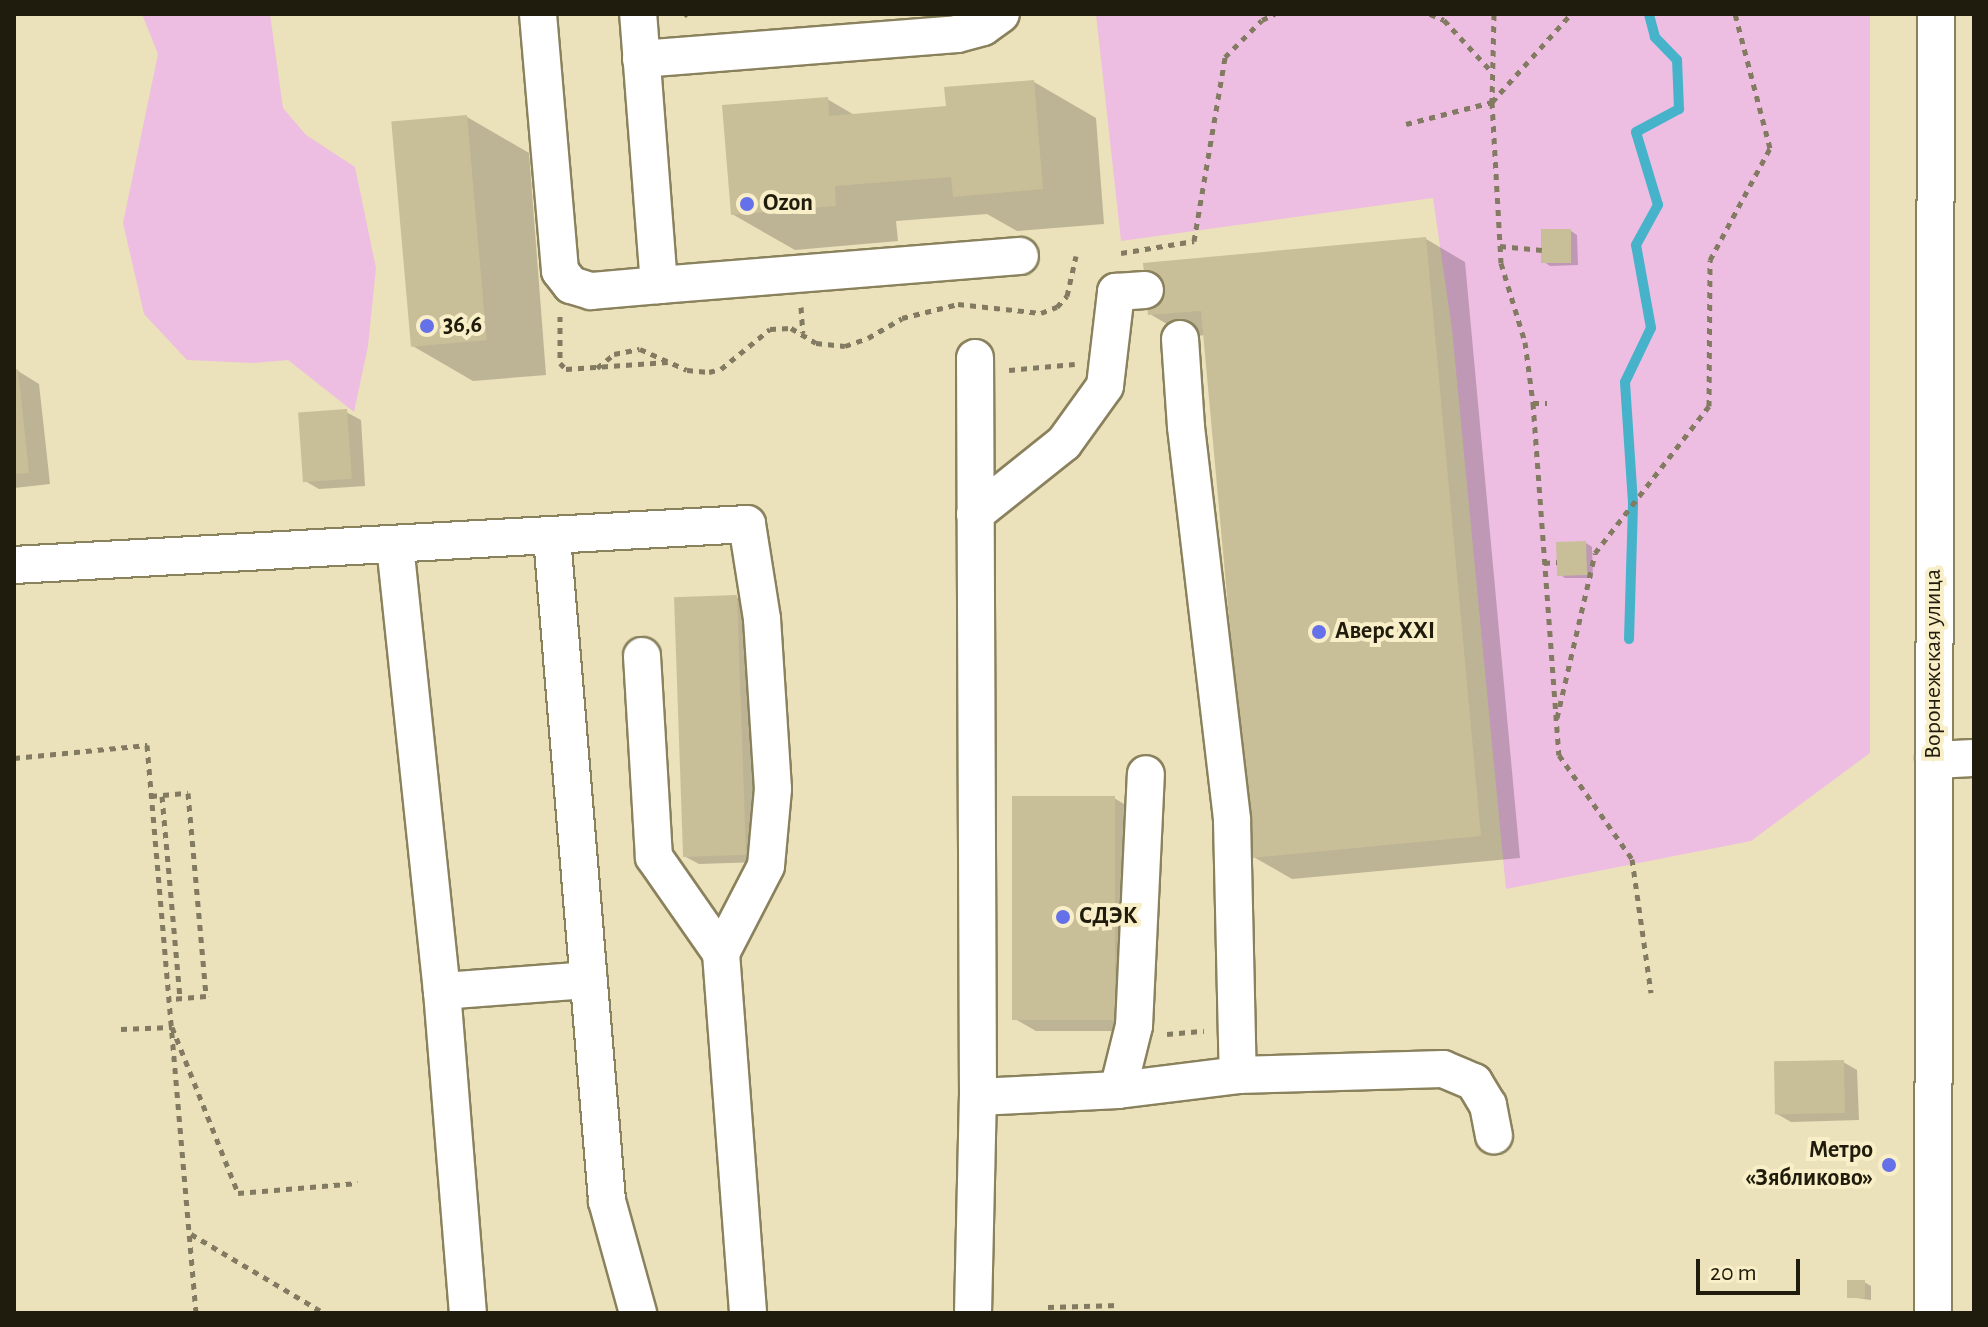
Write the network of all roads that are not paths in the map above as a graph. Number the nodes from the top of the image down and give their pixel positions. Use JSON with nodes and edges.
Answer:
{"nodes":[{"id":1,"x":538,"y":14,"type":"edge"},
{"id":2,"x":638,"y":14,"type":"edge"},
{"id":3,"x":1001,"y":14,"type":"edge"},
{"id":4,"x":1936,"y":14,"type":"edge"},
{"id":5,"x":641,"y":59,"type":"junction"},
{"id":6,"x":1020,"y":256,"type":"dead end"},
{"id":7,"x":659,"y":285,"type":"junction"},
{"id":8,"x":1130,"y":291,"type":"road end"},
{"id":9,"x":1180,"y":339,"type":"dead end"},
{"id":10,"x":975,"y":366,"type":"road end"},
{"id":11,"x":975,"y":514,"type":"junction"},
{"id":12,"x":552,"y":537,"type":"junction"},
{"id":13,"x":395,"y":545,"type":"junction"},
{"id":14,"x":14,"y":565,"type":"edge"},
{"id":15,"x":642,"y":656,"type":"dead end"},
{"id":16,"x":1974,"y":758,"type":"edge"},
{"id":17,"x":1934,"y":760,"type":"junction"},
{"id":18,"x":1146,"y":774,"type":"dead end"},
{"id":19,"x":721,"y":953,"type":"junction"},
{"id":20,"x":589,"y":980,"type":"junction"},
{"id":21,"x":442,"y":991,"type":"junction"},
{"id":22,"x":1238,"y":1075,"type":"junction"},
{"id":23,"x":1118,"y":1090,"type":"junction"},
{"id":24,"x":978,"y":1097,"type":"junction"},
{"id":25,"x":1484,"y":1136,"type":"dead end"},
{"id":26,"x":468,"y":1313,"type":"edge"},
{"id":27,"x":638,"y":1313,"type":"edge"},
{"id":28,"x":748,"y":1313,"type":"edge"},
{"id":29,"x":973,"y":1313,"type":"edge"},
{"id":30,"x":1933,"y":1313,"type":"edge"}],
"edges":[{"from":1,"to":7,"type":"street"},
{"from":2,"to":5,"type":"street"},
{"from":3,"to":5,"type":"street"},
{"from":4,"to":17,"type":"street","name":"Воронежская улица"},
{"from":5,"to":7,"type":"street"},
{"from":6,"to":7,"type":"street"},
{"from":8,"to":11,"type":"street"},
{"from":9,"to":22,"type":"street"},
{"from":10,"to":11,"type":"street"},
{"from":11,"to":24,"type":"street"},
{"from":12,"to":13,"type":"street"},
{"from":12,"to":19,"type":"street"},
{"from":12,"to":20,"type":"street"},
{"from":13,"to":14,"type":"street"},
{"from":13,"to":21,"type":"street"},
{"from":15,"to":19,"type":"street"},
{"from":16,"to":17,"type":"street"},
{"from":17,"to":30,"type":"street","name":"Воронежская улица"},
{"from":18,"to":23,"type":"street"},
{"from":19,"to":28,"type":"street"},
{"from":20,"to":21,"type":"street"},
{"from":20,"to":27,"type":"street"},
{"from":21,"to":26,"type":"street"},
{"from":22,"to":23,"type":"street"},
{"from":22,"to":25,"type":"street"},
{"from":23,"to":24,"type":"street"},
{"from":24,"to":29,"type":"street"}]}
